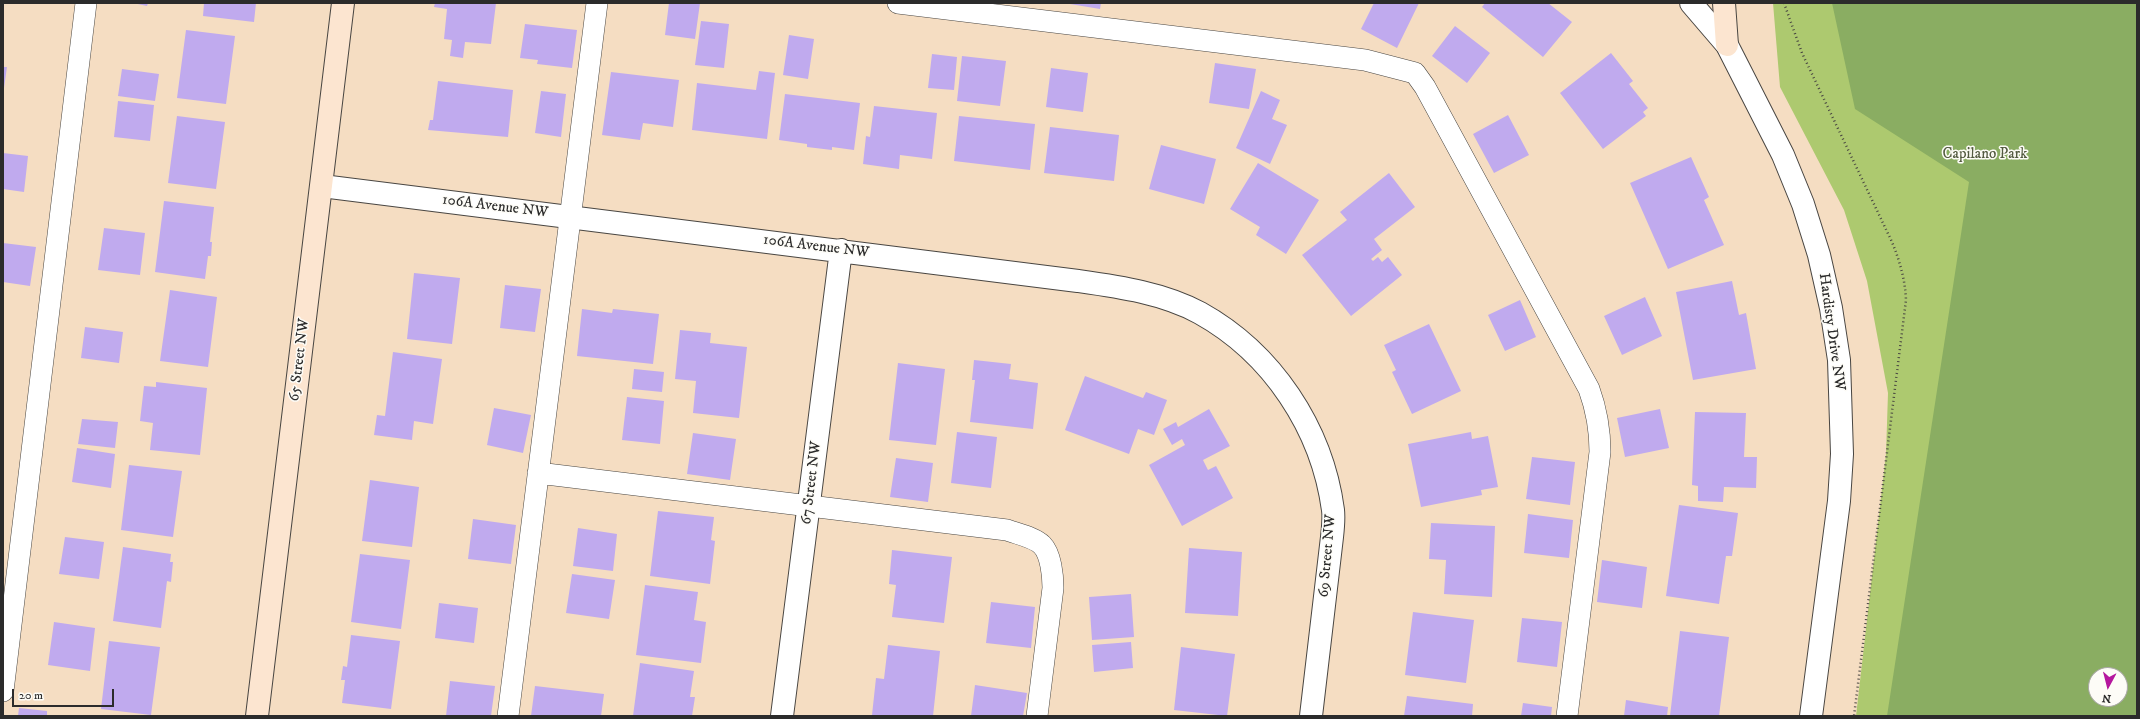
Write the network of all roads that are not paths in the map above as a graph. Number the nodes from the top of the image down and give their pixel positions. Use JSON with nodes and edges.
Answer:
{"nodes":[{"id":1,"x":86,"y":3,"type":"edge"},
{"id":2,"x":343,"y":3,"type":"edge"},
{"id":3,"x":597,"y":3,"type":"edge"},
{"id":4,"x":898,"y":3,"type":"edge"},
{"id":5,"x":1691,"y":3,"type":"edge"},
{"id":6,"x":1724,"y":3,"type":"edge"},
{"id":7,"x":1727,"y":45,"type":"junction"},
{"id":8,"x":322,"y":186,"type":"junction"},
{"id":9,"x":571,"y":216,"type":"junction"},
{"id":10,"x":841,"y":250,"type":"junction"},
{"id":11,"x":1281,"y":383,"type":"joint"},
{"id":12,"x":538,"y":473,"type":"junction"},
{"id":13,"x":809,"y":505,"type":"junction"},
{"id":14,"x":3,"y":691,"type":"edge"},
{"id":15,"x":257,"y":716,"type":"edge"},
{"id":16,"x":508,"y":716,"type":"edge"},
{"id":17,"x":782,"y":716,"type":"edge"},
{"id":18,"x":1037,"y":716,"type":"edge"},
{"id":19,"x":1311,"y":716,"type":"edge"},
{"id":20,"x":1566,"y":716,"type":"edge"},
{"id":21,"x":1811,"y":716,"type":"edge"}],
"edges":[{"from":1,"to":14,"type":"lane"},
{"from":2,"to":8,"type":"street","name":"65 Street NW"},
{"from":3,"to":9,"type":"lane"},
{"from":4,"to":20,"type":"lane"},
{"from":5,"to":7,"type":"street","name":"Hardisty Drive NW"},
{"from":6,"to":7,"type":"street"},
{"from":7,"to":21,"type":"street","name":"Hardisty Drive NW"},
{"from":8,"to":9,"type":"street","name":"106A Avenue NW"},
{"from":8,"to":15,"type":"street","name":"65 Street NW"},
{"from":9,"to":10,"type":"street","name":"106A Avenue NW"},
{"from":9,"to":12,"type":"lane"},
{"from":10,"to":11,"type":"street","name":"106A Avenue NW"},
{"from":10,"to":13,"type":"street","name":"67 Street NW"},
{"from":11,"to":19,"type":"street","name":"69 Street NW"},
{"from":12,"to":13,"type":"lane"},
{"from":12,"to":16,"type":"lane"},
{"from":13,"to":17,"type":"street","name":"67 Street NW"},
{"from":13,"to":18,"type":"lane"}]}
